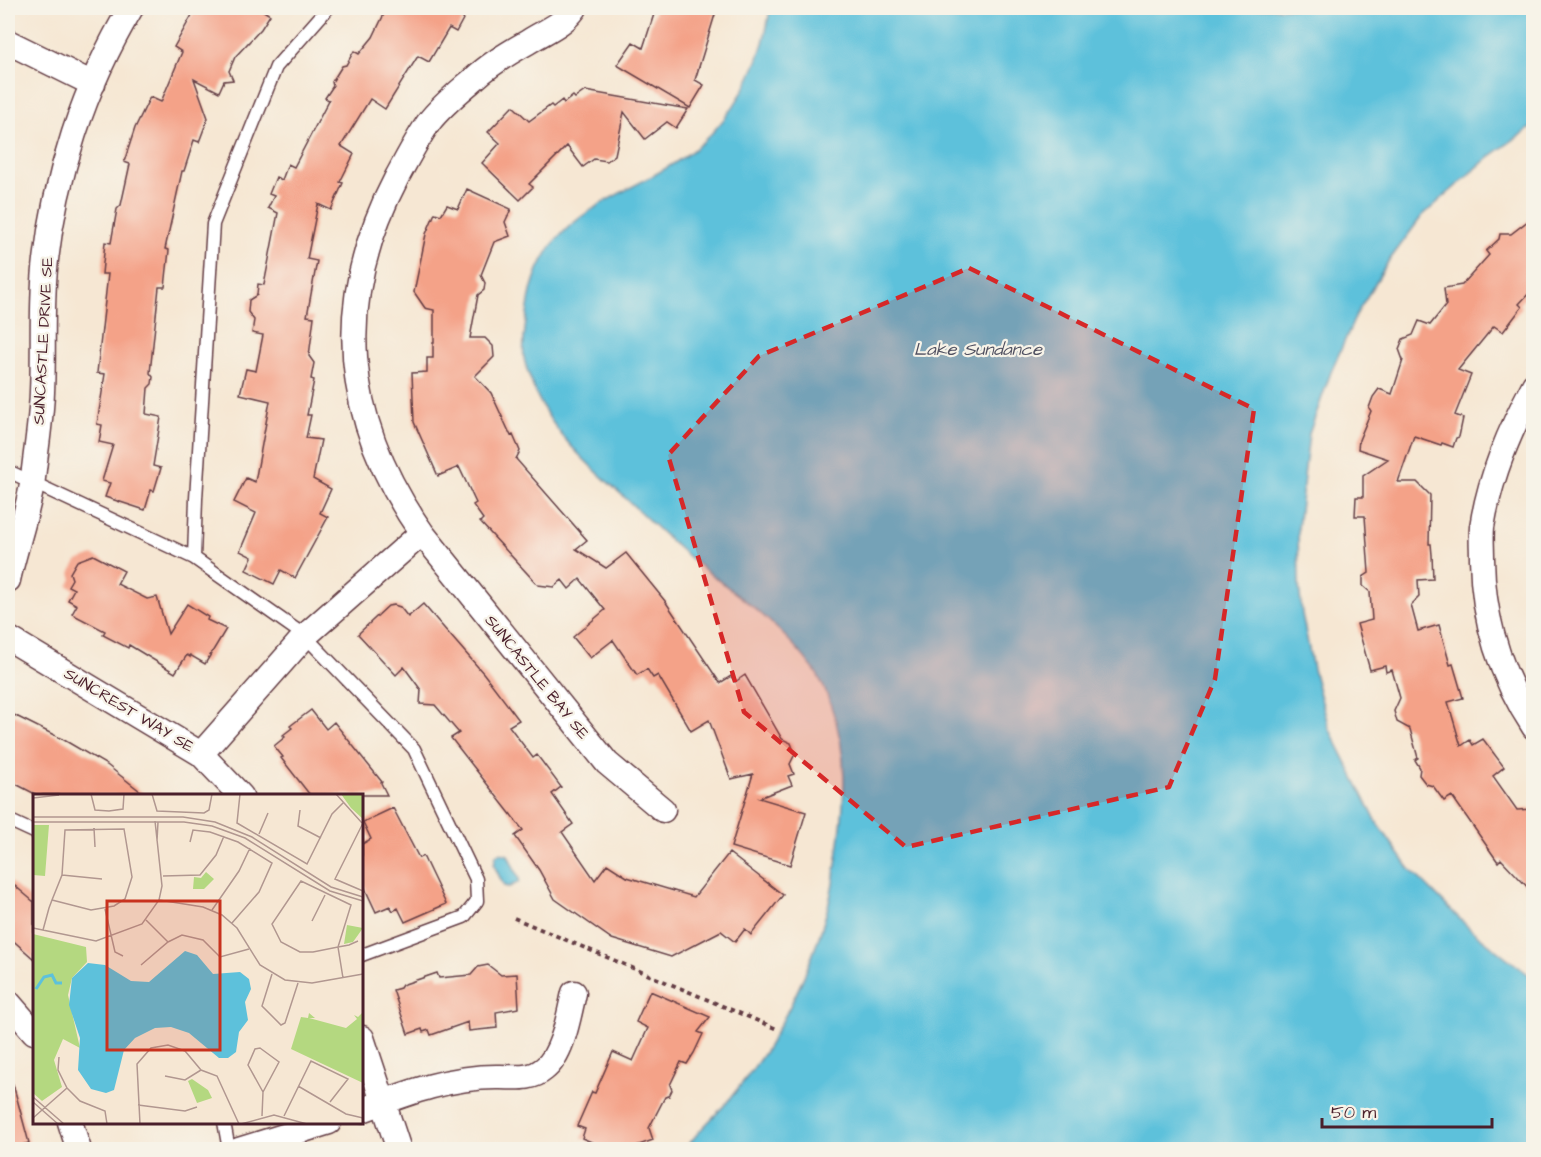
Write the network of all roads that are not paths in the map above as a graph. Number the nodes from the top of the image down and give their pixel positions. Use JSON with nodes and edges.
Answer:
{"nodes":[{"id":1,"x":131,"y":8,"type":"edge"},
{"id":2,"x":328,"y":8,"type":"edge"},
{"id":3,"x":575,"y":8,"type":"edge"},
{"id":4,"x":8,"y":42,"type":"edge"},
{"id":5,"x":93,"y":84,"type":"junction"},
{"id":6,"x":1533,"y":385,"type":"edge"},
{"id":7,"x":8,"y":471,"type":"edge"},
{"id":8,"x":33,"y":481,"type":"junction"},
{"id":9,"x":422,"y":533,"type":"junction"},
{"id":10,"x":194,"y":558,"type":"junction"},
{"id":11,"x":8,"y":580,"type":"edge"},
{"id":12,"x":305,"y":636,"type":"junction"},
{"id":13,"x":8,"y":638,"type":"edge"},
{"id":14,"x":1533,"y":727,"type":"edge"},
{"id":15,"x":201,"y":754,"type":"junction"},
{"id":16,"x":240,"y":794,"type":"edge"},
{"id":17,"x":663,"y":810,"type":"dead end"},
{"id":18,"x":8,"y":820,"type":"edge"},
{"id":19,"x":33,"y":832,"type":"edge"},
{"id":20,"x":363,"y":955,"type":"edge"},
{"id":21,"x":574,"y":993,"type":"dead end"},
{"id":22,"x":8,"y":1002,"type":"edge"},
{"id":23,"x":33,"y":1031,"type":"edge"},
{"id":24,"x":363,"y":1041,"type":"edge"},
{"id":25,"x":384,"y":1101,"type":"junction"},
{"id":26,"x":363,"y":1110,"type":"edge"},
{"id":27,"x":71,"y":1124,"type":"edge"},
{"id":28,"x":224,"y":1124,"type":"edge"},
{"id":29,"x":322,"y":1124,"type":"edge"},
{"id":30,"x":79,"y":1149,"type":"edge"},
{"id":31,"x":229,"y":1149,"type":"edge"},
{"id":32,"x":239,"y":1149,"type":"edge"},
{"id":33,"x":399,"y":1149,"type":"edge"}],
"edges":[{"from":1,"to":5,"type":"street","name":"SUNCASTLE DRIVE SE"},
{"from":2,"to":10,"type":"lane"},
{"from":3,"to":9,"type":"street","name":"SUNCASTLE BAY SE"},
{"from":4,"to":5,"type":"street"},
{"from":5,"to":8,"type":"street","name":"SUNCASTLE DRIVE SE"},
{"from":6,"to":14,"type":"street"},
{"from":7,"to":8,"type":"lane"},
{"from":8,"to":10,"type":"lane"},
{"from":8,"to":11,"type":"street","name":"SUNCASTLE DRIVE SE"},
{"from":9,"to":12,"type":"street"},
{"from":9,"to":17,"type":"street","name":"SUNCASTLE BAY SE"},
{"from":10,"to":12,"type":"lane"},
{"from":12,"to":15,"type":"street"},
{"from":12,"to":20,"type":"lane"},
{"from":13,"to":15,"type":"street","name":"SUNCREST WAY SE"},
{"from":15,"to":16,"type":"street","name":"SUNCREST WAY SE"},
{"from":18,"to":19,"type":"lane"},
{"from":21,"to":25,"type":"street"},
{"from":22,"to":23,"type":"street"},
{"from":24,"to":25,"type":"street"},
{"from":25,"to":26,"type":"street"},
{"from":25,"to":33,"type":"street"},
{"from":27,"to":30,"type":"street"},
{"from":28,"to":31,"type":"lane"},
{"from":29,"to":32,"type":"street"}]}
